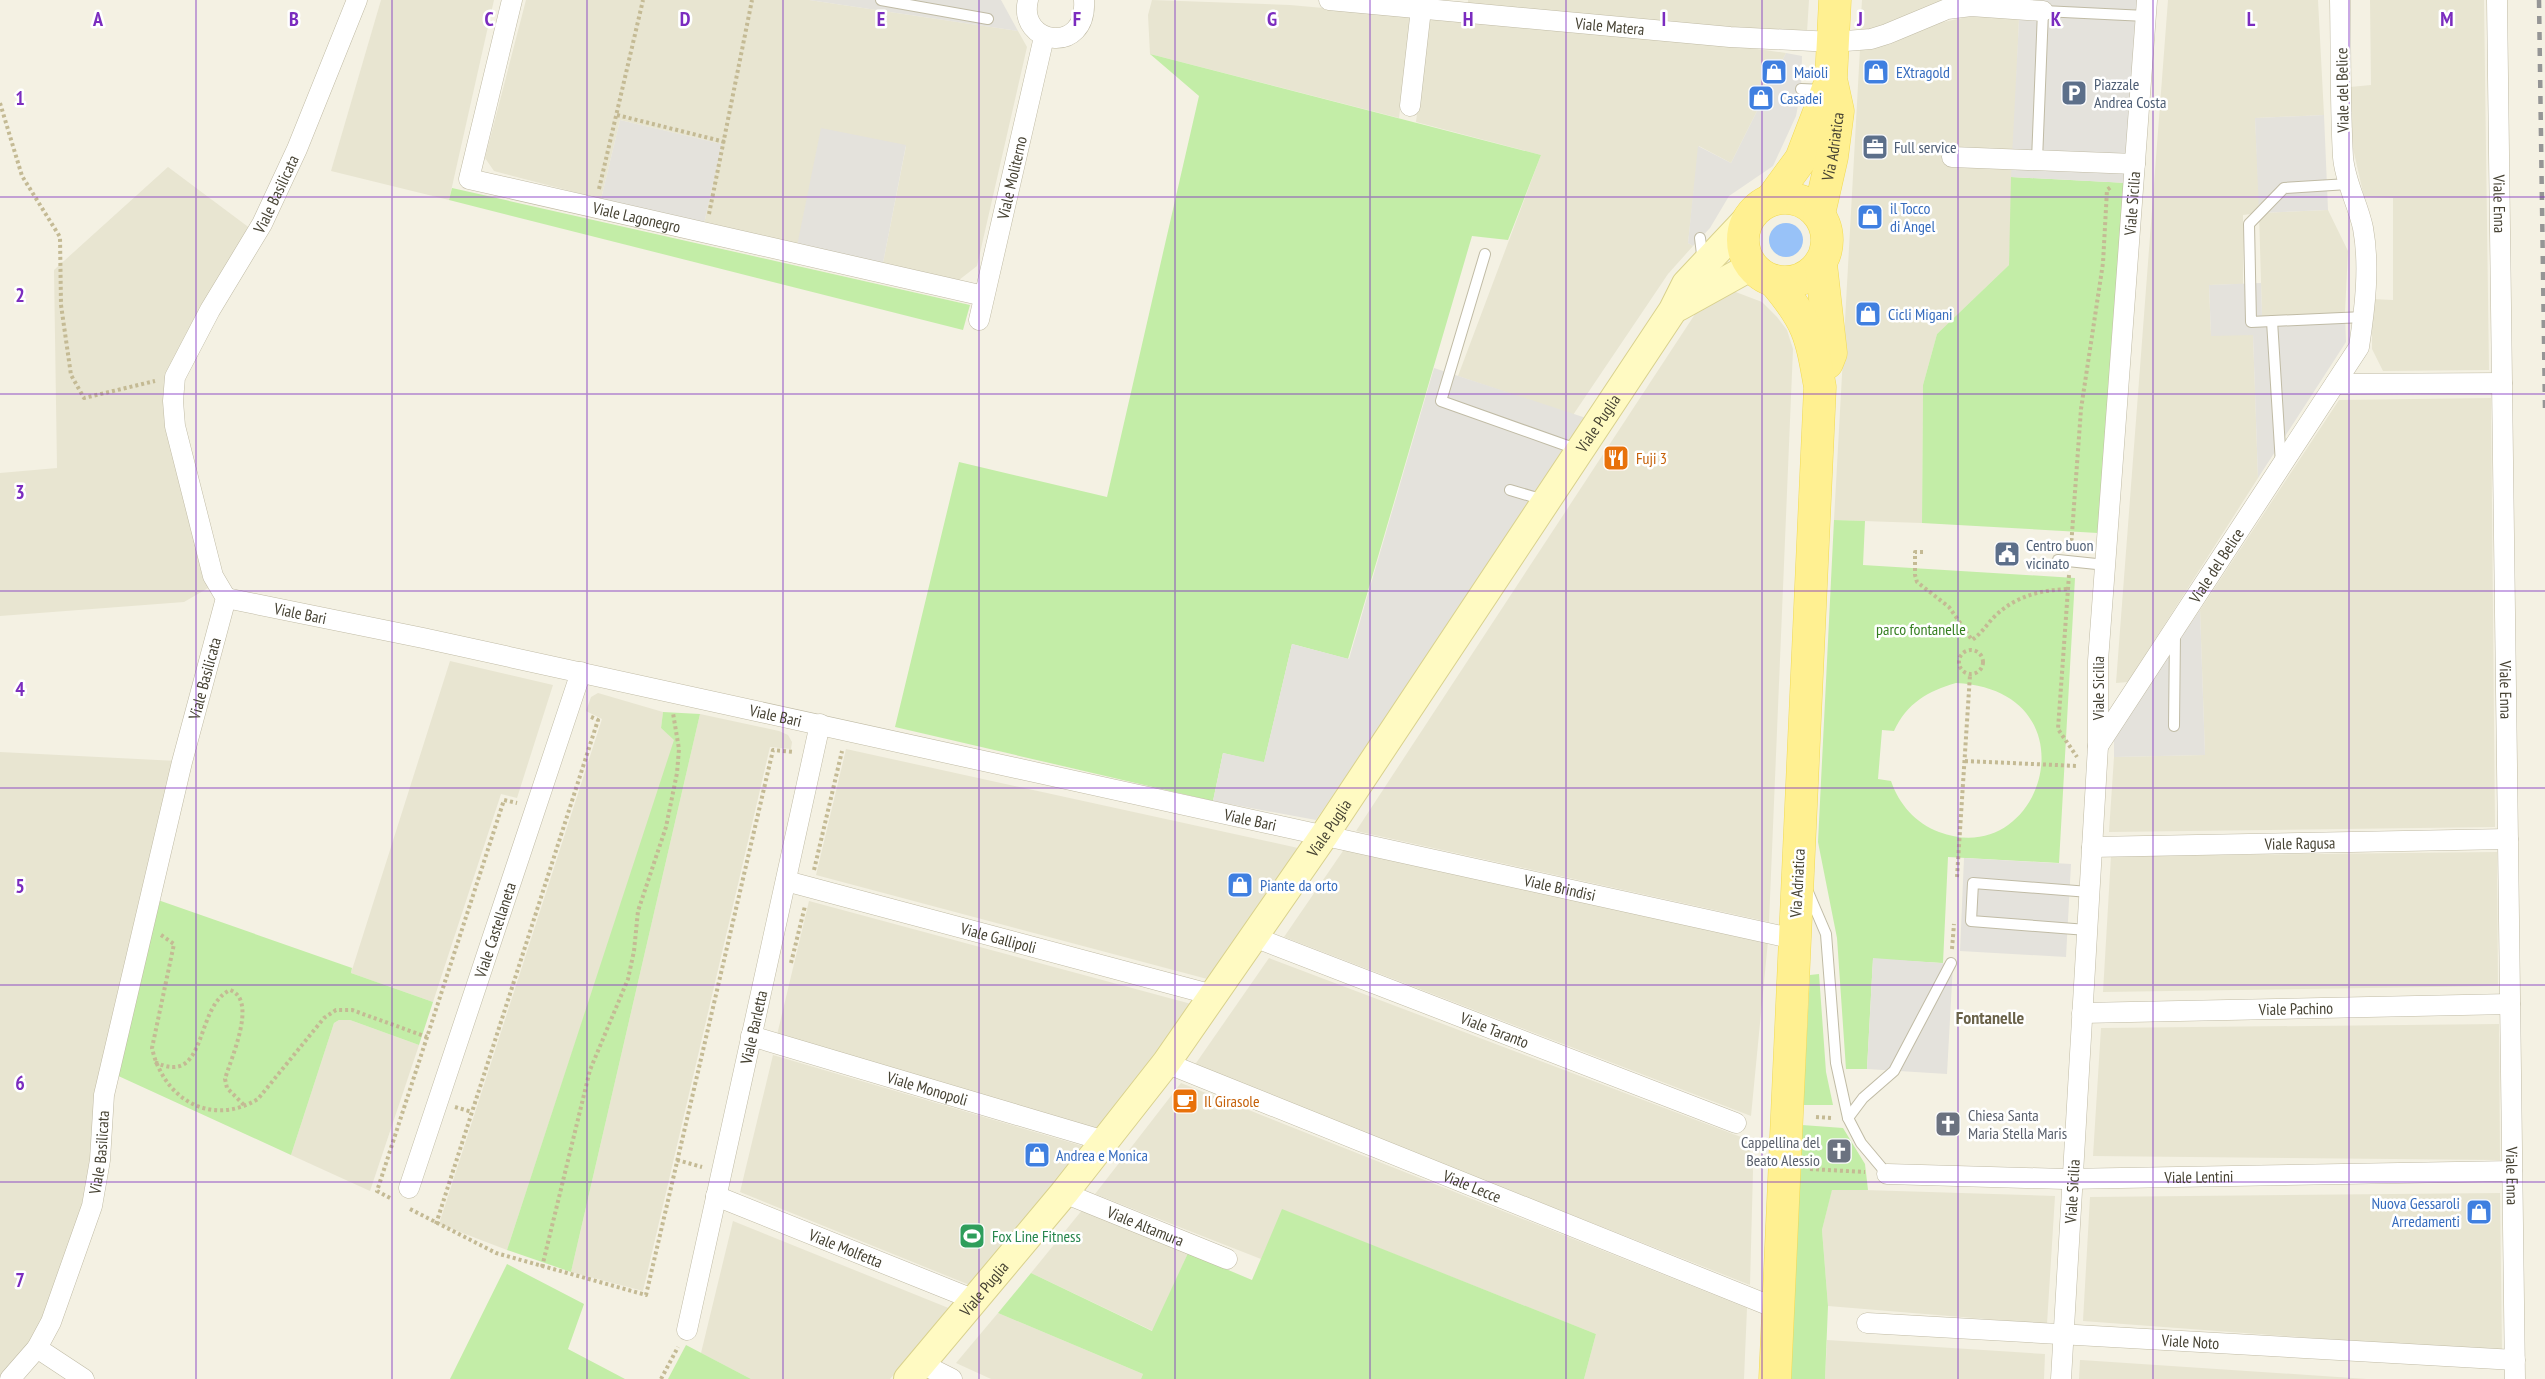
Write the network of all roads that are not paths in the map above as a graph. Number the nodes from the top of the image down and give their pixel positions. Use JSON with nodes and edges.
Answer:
{"nodes":[{"id":1,"x":357,"y":0,"type":"edge"},
{"id":2,"x":512,"y":0,"type":"edge"},
{"id":3,"x":881,"y":0,"type":"edge"},
{"id":4,"x":1028,"y":0,"type":"edge"},
{"id":5,"x":1084,"y":0,"type":"edge"},
{"id":6,"x":1329,"y":0,"type":"edge"},
{"id":7,"x":1835,"y":0,"type":"edge"},
{"id":8,"x":2340,"y":0,"type":"edge"},
{"id":9,"x":2497,"y":0,"type":"edge"},
{"id":10,"x":1459,"y":6,"type":"edge"},
{"id":11,"x":2147,"y":8,"type":"edge"},
{"id":12,"x":1421,"y":9,"type":"junction"},
{"id":13,"x":2043,"y":11,"type":"junction"},
{"id":14,"x":988,"y":19,"type":"dead end"},
{"id":15,"x":1044,"y":37,"type":"junction"},
{"id":16,"x":1833,"y":42,"type":"junction"},
{"id":17,"x":1820,"y":86,"type":"junction"},
{"id":18,"x":1410,"y":106,"type":"dead end"},
{"id":19,"x":1952,"y":157,"type":"dead end"},
{"id":20,"x":2037,"y":160,"type":"junction"},
{"id":21,"x":2130,"y":164,"type":"junction"},
{"id":22,"x":2348,"y":184,"type":"junction"},
{"id":23,"x":1760,"y":208,"type":"junction"},
{"id":24,"x":1819,"y":214,"type":"junction"},
{"id":25,"x":1700,"y":238,"type":"dead end"},
{"id":26,"x":1485,"y":254,"type":"dead end"},
{"id":27,"x":1821,"y":264,"type":"junction"},
{"id":28,"x":1703,"y":266,"type":"junction"},
{"id":29,"x":1763,"y":274,"type":"junction"},
{"id":30,"x":984,"y":296,"type":"junction"},
{"id":31,"x":1673,"y":310,"type":"junction"},
{"id":32,"x":2364,"y":317,"type":"junction"},
{"id":33,"x":979,"y":320,"type":"dead end"},
{"id":34,"x":2272,"y":321,"type":"junction"},
{"id":35,"x":2502,"y":383,"type":"junction"},
{"id":36,"x":2335,"y":384,"type":"junction"},
{"id":37,"x":1820,"y":387,"type":"junction"},
{"id":38,"x":1579,"y":451,"type":"junction"},
{"id":39,"x":2281,"y":467,"type":"junction"},
{"id":40,"x":1510,"y":490,"type":"dead end"},
{"id":41,"x":1545,"y":500,"type":"junction"},
{"id":42,"x":2058,"y":560,"type":"dead end"},
{"id":43,"x":2106,"y":564,"type":"junction"},
{"id":44,"x":226,"y":598,"type":"junction"},
{"id":45,"x":2175,"y":628,"type":"junction"},
{"id":46,"x":581,"y":672,"type":"junction"},
{"id":47,"x":820,"y":724,"type":"junction"},
{"id":48,"x":2174,"y":726,"type":"dead end"},
{"id":49,"x":2098,"y":746,"type":"junction"},
{"id":50,"x":1325,"y":834,"type":"junction"},
{"id":51,"x":2508,"y":839,"type":"junction"},
{"id":52,"x":2092,"y":848,"type":"junction"},
{"id":53,"x":1798,"y":870,"type":"junction"},
{"id":54,"x":786,"y":881,"type":"junction"},
{"id":55,"x":2089,"y":892,"type":"junction"},
{"id":56,"x":2087,"y":930,"type":"junction"},
{"id":57,"x":1254,"y":937,"type":"junction"},
{"id":58,"x":1795,"y":939,"type":"junction"},
{"id":59,"x":1951,"y":963,"type":"dead end"},
{"id":60,"x":1213,"y":995,"type":"junction"},
{"id":61,"x":2510,"y":1004,"type":"junction"},
{"id":62,"x":2082,"y":1013,"type":"junction"},
{"id":63,"x":751,"y":1036,"type":"junction"},
{"id":64,"x":1166,"y":1063,"type":"junction"},
{"id":65,"x":1848,"y":1118,"type":"junction"},
{"id":66,"x":1736,"y":1123,"type":"dead end"},
{"id":67,"x":1105,"y":1141,"type":"junction"},
{"id":68,"x":2512,"y":1171,"type":"junction"},
{"id":69,"x":1887,"y":1174,"type":"joint"},
{"id":70,"x":2072,"y":1178,"type":"junction"},
{"id":71,"x":1064,"y":1193,"type":"junction"},
{"id":72,"x":716,"y":1196,"type":"junction"},
{"id":73,"x":404,"y":1199,"type":"road end"},
{"id":74,"x":1227,"y":1259,"type":"dead end"},
{"id":75,"x":975,"y":1300,"type":"junction"},
{"id":76,"x":1778,"y":1308,"type":"junction"},
{"id":77,"x":1867,"y":1323,"type":"dead end"},
{"id":78,"x":687,"y":1330,"type":"road end"},
{"id":79,"x":2063,"y":1335,"type":"junction"},
{"id":80,"x":36,"y":1348,"type":"junction"},
{"id":81,"x":2515,"y":1370,"type":"edge"},
{"id":82,"x":915,"y":1371,"type":"edge"},
{"id":83,"x":10,"y":1379,"type":"edge"},
{"id":84,"x":84,"y":1379,"type":"edge"},
{"id":85,"x":952,"y":1379,"type":"edge"},
{"id":86,"x":1775,"y":1379,"type":"edge"},
{"id":87,"x":2061,"y":1379,"type":"edge"}],
"edges":[{"from":1,"to":44,"type":"street","name":"Viale Basilicata"},
{"from":2,"to":30,"type":"street","name":"Viale Lagonegro"},
{"from":3,"to":14,"type":"lane"},
{"from":4,"to":15,"type":"street"},
{"from":5,"to":15,"type":"street"},
{"from":6,"to":12,"type":"street","name":"Viale Matera"},
{"from":7,"to":16,"type":"main road","name":"Via Adriatica"},
{"from":8,"to":22,"type":"street","name":"Viale del Belice"},
{"from":9,"to":35,"type":"street","name":"Viale Enna"},
{"from":10,"to":12,"type":"street","name":"Viale Matera"},
{"from":10,"to":16,"type":"street","name":"Viale Matera"},
{"from":11,"to":13,"type":"lane"},
{"from":11,"to":21,"type":"street","name":"Viale Sicilia"},
{"from":12,"to":18,"type":"street"},
{"from":13,"to":16,"type":"street","name":"Viale Matera"},
{"from":13,"to":20,"type":"lane"},
{"from":15,"to":30,"type":"street","name":"Viale Moliterno"},
{"from":16,"to":17,"type":"main road","name":"Via Adriatica"},
{"from":17,"to":23,"type":"main road","name":"Via Adriatica"},
{"from":17,"to":24,"type":"main road","name":"Via Adriatica"},
{"from":19,"to":20,"type":"street"},
{"from":20,"to":21,"type":"street"},
{"from":21,"to":43,"type":"street","name":"Viale Sicilia"},
{"from":22,"to":32,"type":"street","name":"Viale del Belice"},
{"from":22,"to":34,"type":"lane"},
{"from":23,"to":24,"type":"main road"},
{"from":23,"to":28,"type":"main road","name":"Viale Puglia"},
{"from":23,"to":29,"type":"main road"},
{"from":24,"to":27,"type":"main road"},
{"from":25,"to":28,"type":"lane"},
{"from":26,"to":38,"type":"lane"},
{"from":27,"to":29,"type":"main road"},
{"from":27,"to":37,"type":"main road","name":"Via Adriatica"},
{"from":28,"to":31,"type":"main road","name":"Viale Puglia"},
{"from":29,"to":31,"type":"main road","name":"Viale Puglia"},
{"from":29,"to":37,"type":"main road","name":"Via Adriatica"},
{"from":30,"to":33,"type":"street","name":"Viale Moliterno"},
{"from":31,"to":38,"type":"main road","name":"Viale Puglia"},
{"from":32,"to":34,"type":"lane"},
{"from":32,"to":36,"type":"street","name":"Viale del Belice"},
{"from":34,"to":39,"type":"lane"},
{"from":35,"to":36,"type":"street"},
{"from":35,"to":51,"type":"street","name":"Viale Enna"},
{"from":36,"to":39,"type":"street","name":"Viale del Belice"},
{"from":37,"to":53,"type":"main road","name":"Via Adriatica"},
{"from":38,"to":41,"type":"main road","name":"Viale Puglia"},
{"from":39,"to":45,"type":"street","name":"Viale del Belice"},
{"from":40,"to":41,"type":"lane"},
{"from":41,"to":50,"type":"main road","name":"Viale Puglia"},
{"from":42,"to":43,"type":"lane"},
{"from":43,"to":49,"type":"street","name":"Viale Sicilia"},
{"from":44,"to":46,"type":"street","name":"Viale Bari"},
{"from":44,"to":80,"type":"street","name":"Viale Basilicata"},
{"from":45,"to":48,"type":"lane"},
{"from":45,"to":49,"type":"street","name":"Viale del Belice"},
{"from":46,"to":47,"type":"street","name":"Viale Bari"},
{"from":46,"to":73,"type":"street","name":"Viale Castellaneta"},
{"from":47,"to":50,"type":"street","name":"Viale Bari"},
{"from":47,"to":54,"type":"street","name":"Viale Barletta"},
{"from":49,"to":52,"type":"street","name":"Viale Sicilia"},
{"from":50,"to":57,"type":"main road","name":"Viale Puglia"},
{"from":50,"to":58,"type":"street","name":"Viale Brindisi"},
{"from":51,"to":52,"type":"street","name":"Viale Ragusa"},
{"from":51,"to":61,"type":"street","name":"Viale Enna"},
{"from":52,"to":55,"type":"street","name":"Viale Sicilia"},
{"from":53,"to":58,"type":"main road","name":"Via Adriatica"},
{"from":53,"to":65,"type":"lane"},
{"from":54,"to":60,"type":"street","name":"Viale Gallipoli"},
{"from":54,"to":63,"type":"street","name":"Viale Barletta"},
{"from":55,"to":56,"type":"street","name":"Viale Sicilia"},
{"from":55,"to":56,"type":"lane"},
{"from":56,"to":62,"type":"street","name":"Viale Sicilia"},
{"from":57,"to":60,"type":"main road","name":"Viale Puglia"},
{"from":57,"to":66,"type":"street","name":"Viale Taranto"},
{"from":58,"to":76,"type":"main road","name":"Via Adriatica"},
{"from":59,"to":65,"type":"lane"},
{"from":60,"to":64,"type":"main road","name":"Viale Puglia"},
{"from":61,"to":62,"type":"street","name":"Viale Pachino"},
{"from":61,"to":68,"type":"street","name":"Viale Enna"},
{"from":62,"to":70,"type":"street","name":"Viale Sicilia"},
{"from":63,"to":67,"type":"street","name":"Viale Monopoli"},
{"from":63,"to":72,"type":"street","name":"Viale Barletta"},
{"from":64,"to":67,"type":"main road","name":"Viale Puglia"},
{"from":64,"to":76,"type":"street","name":"Viale Lecce"},
{"from":65,"to":69,"type":"lane"},
{"from":67,"to":71,"type":"main road","name":"Viale Puglia"},
{"from":68,"to":70,"type":"street","name":"Viale Lentini"},
{"from":68,"to":81,"type":"street","name":"Viale Enna"},
{"from":69,"to":70,"type":"street","name":"Viale Lentini"},
{"from":70,"to":79,"type":"street","name":"Viale Sicilia"},
{"from":71,"to":74,"type":"street","name":"Viale Altamura"},
{"from":71,"to":75,"type":"main road","name":"Viale Puglia"},
{"from":72,"to":75,"type":"street","name":"Viale Molfetta"},
{"from":72,"to":78,"type":"street","name":"Viale Barletta"},
{"from":75,"to":82,"type":"main road","name":"Viale Puglia"},
{"from":76,"to":86,"type":"main road","name":"Via Adriatica"},
{"from":77,"to":79,"type":"street","name":"Viale Noto"},
{"from":79,"to":81,"type":"street","name":"Viale Noto"},
{"from":79,"to":87,"type":"street","name":"Viale Sicilia"},
{"from":80,"to":83,"type":"street","name":"Viale Basilicata"},
{"from":80,"to":84,"type":"street"},
{"from":82,"to":85,"type":"street"}]}
